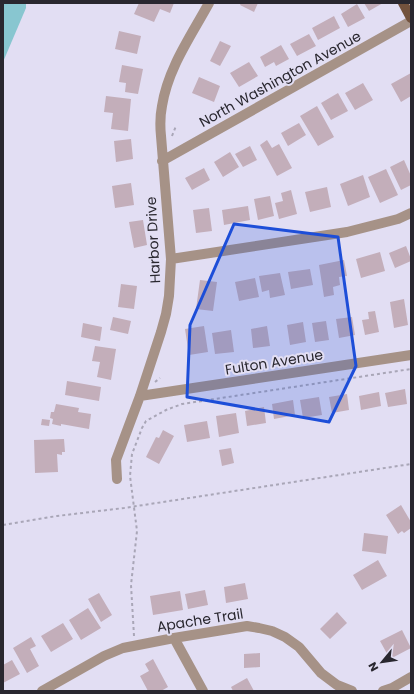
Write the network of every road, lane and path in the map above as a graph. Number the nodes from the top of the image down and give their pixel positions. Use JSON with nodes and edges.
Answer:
{"nodes":[{"id":1,"x":210,"y":3,"type":"edge"},
{"id":2,"x":402,"y":3,"type":"edge"},
{"id":3,"x":411,"y":20,"type":"edge"},
{"id":4,"x":162,"y":161,"type":"junction"},
{"id":5,"x":411,"y":213,"type":"edge"},
{"id":6,"x":171,"y":259,"type":"junction"},
{"id":7,"x":411,"y":355,"type":"edge"},
{"id":8,"x":411,"y":369,"type":"edge"},
{"id":9,"x":140,"y":396,"type":"junction"},
{"id":10,"x":411,"y":464,"type":"edge"},
{"id":11,"x":117,"y":479,"type":"dead end"},
{"id":12,"x":134,"y":507,"type":"junction"},
{"id":13,"x":3,"y":525,"type":"edge"},
{"id":14,"x":174,"y":638,"type":"junction"},
{"id":15,"x":133,"y":646,"type":"junction"},
{"id":16,"x":411,"y":678,"type":"edge"},
{"id":17,"x":42,"y":691,"type":"edge"},
{"id":18,"x":203,"y":691,"type":"edge"},
{"id":19,"x":352,"y":691,"type":"edge"},
{"id":20,"x":383,"y":691,"type":"edge"}],
"edges":[{"from":1,"to":4,"type":"street","name":"Harbor Drive"},
{"from":2,"to":3,"type":"main road"},
{"from":3,"to":4,"type":"street","name":"North Washington Avenue"},
{"from":4,"to":6,"type":"street","name":"Harbor Drive"},
{"from":5,"to":6,"type":"street"},
{"from":6,"to":9,"type":"street","name":"Harbor Drive"},
{"from":7,"to":9,"type":"street","name":"Fulton Avenue"},
{"from":8,"to":12,"type":"path"},
{"from":9,"to":11,"type":"street","name":"Harbor Drive"},
{"from":10,"to":12,"type":"path"},
{"from":12,"to":13,"type":"path"},
{"from":12,"to":15,"type":"path"},
{"from":14,"to":15,"type":"street","name":"Apache Trail"},
{"from":14,"to":18,"type":"street"},
{"from":14,"to":19,"type":"street","name":"Apache Trail"},
{"from":15,"to":17,"type":"street","name":"Apache Trail"},
{"from":16,"to":20,"type":"street"}]}
